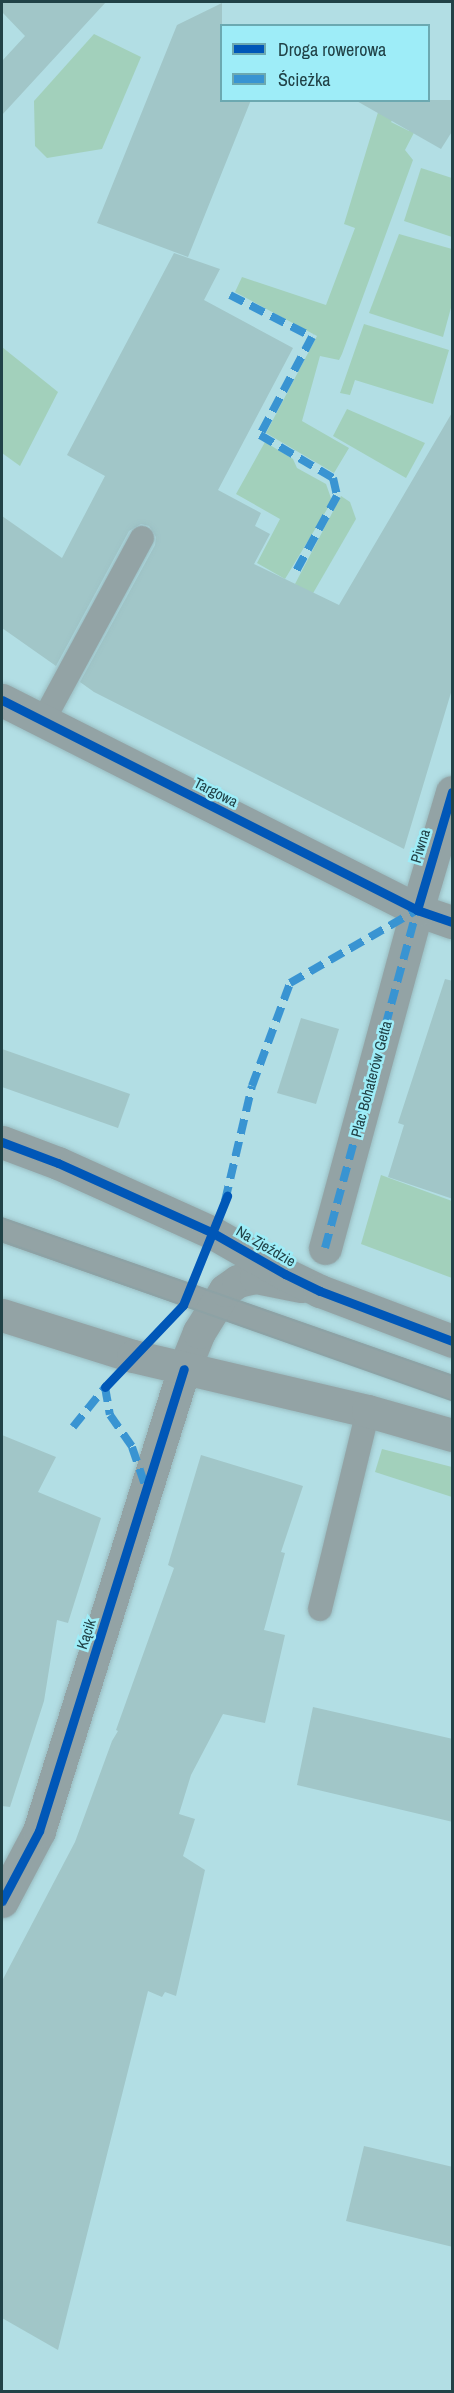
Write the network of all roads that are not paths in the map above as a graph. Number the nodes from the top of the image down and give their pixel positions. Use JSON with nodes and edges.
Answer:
{"nodes":[{"id":1,"x":142,"y":538,"type":"dead end"},
{"id":2,"x":2,"y":700,"type":"edge"},
{"id":3,"x":43,"y":721,"type":"junction"},
{"id":4,"x":453,"y":792,"type":"edge"},
{"id":5,"x":417,"y":910,"type":"junction"},
{"id":6,"x":453,"y":922,"type":"edge"},
{"id":7,"x":2,"y":1142,"type":"edge"},
{"id":8,"x":2,"y":1230,"type":"edge"},
{"id":9,"x":325,"y":1248,"type":"dead end"},
{"id":10,"x":320,"y":1291,"type":"junction"},
{"id":11,"x":216,"y":1305,"type":"junction"},
{"id":12,"x":2,"y":1315,"type":"edge"},
{"id":13,"x":453,"y":1341,"type":"edge"},
{"id":14,"x":184,"y":1369,"type":"junction"},
{"id":15,"x":453,"y":1388,"type":"edge"},
{"id":16,"x":368,"y":1411,"type":"junction"},
{"id":17,"x":453,"y":1436,"type":"edge"},
{"id":18,"x":320,"y":1609,"type":"dead end"},
{"id":19,"x":2,"y":1901,"type":"edge"}],
"edges":[{"from":1,"to":3,"type":"lane"},
{"from":2,"to":3,"type":"street","name":"Targowa"},
{"from":3,"to":5,"type":"street","name":"Targowa"},
{"from":4,"to":5,"type":"street","name":"Piwna"},
{"from":5,"to":6,"type":"street","name":"Targowa"},
{"from":5,"to":9,"type":"street","name":"Plac Bohaterów Getta"},
{"from":7,"to":10,"type":"street","name":"Na Zjeździe"},
{"from":8,"to":11,"type":"lane"},
{"from":10,"to":11,"type":"street","name":"Kącik"},
{"from":10,"to":13,"type":"street","name":"Na Zjeździe"},
{"from":11,"to":14,"type":"street","name":"Kącik"},
{"from":11,"to":15,"type":"lane"},
{"from":12,"to":14,"type":"street"},
{"from":14,"to":16,"type":"street"},
{"from":14,"to":19,"type":"street","name":"Kącik"},
{"from":16,"to":17,"type":"street"},
{"from":16,"to":18,"type":"lane"}]}
